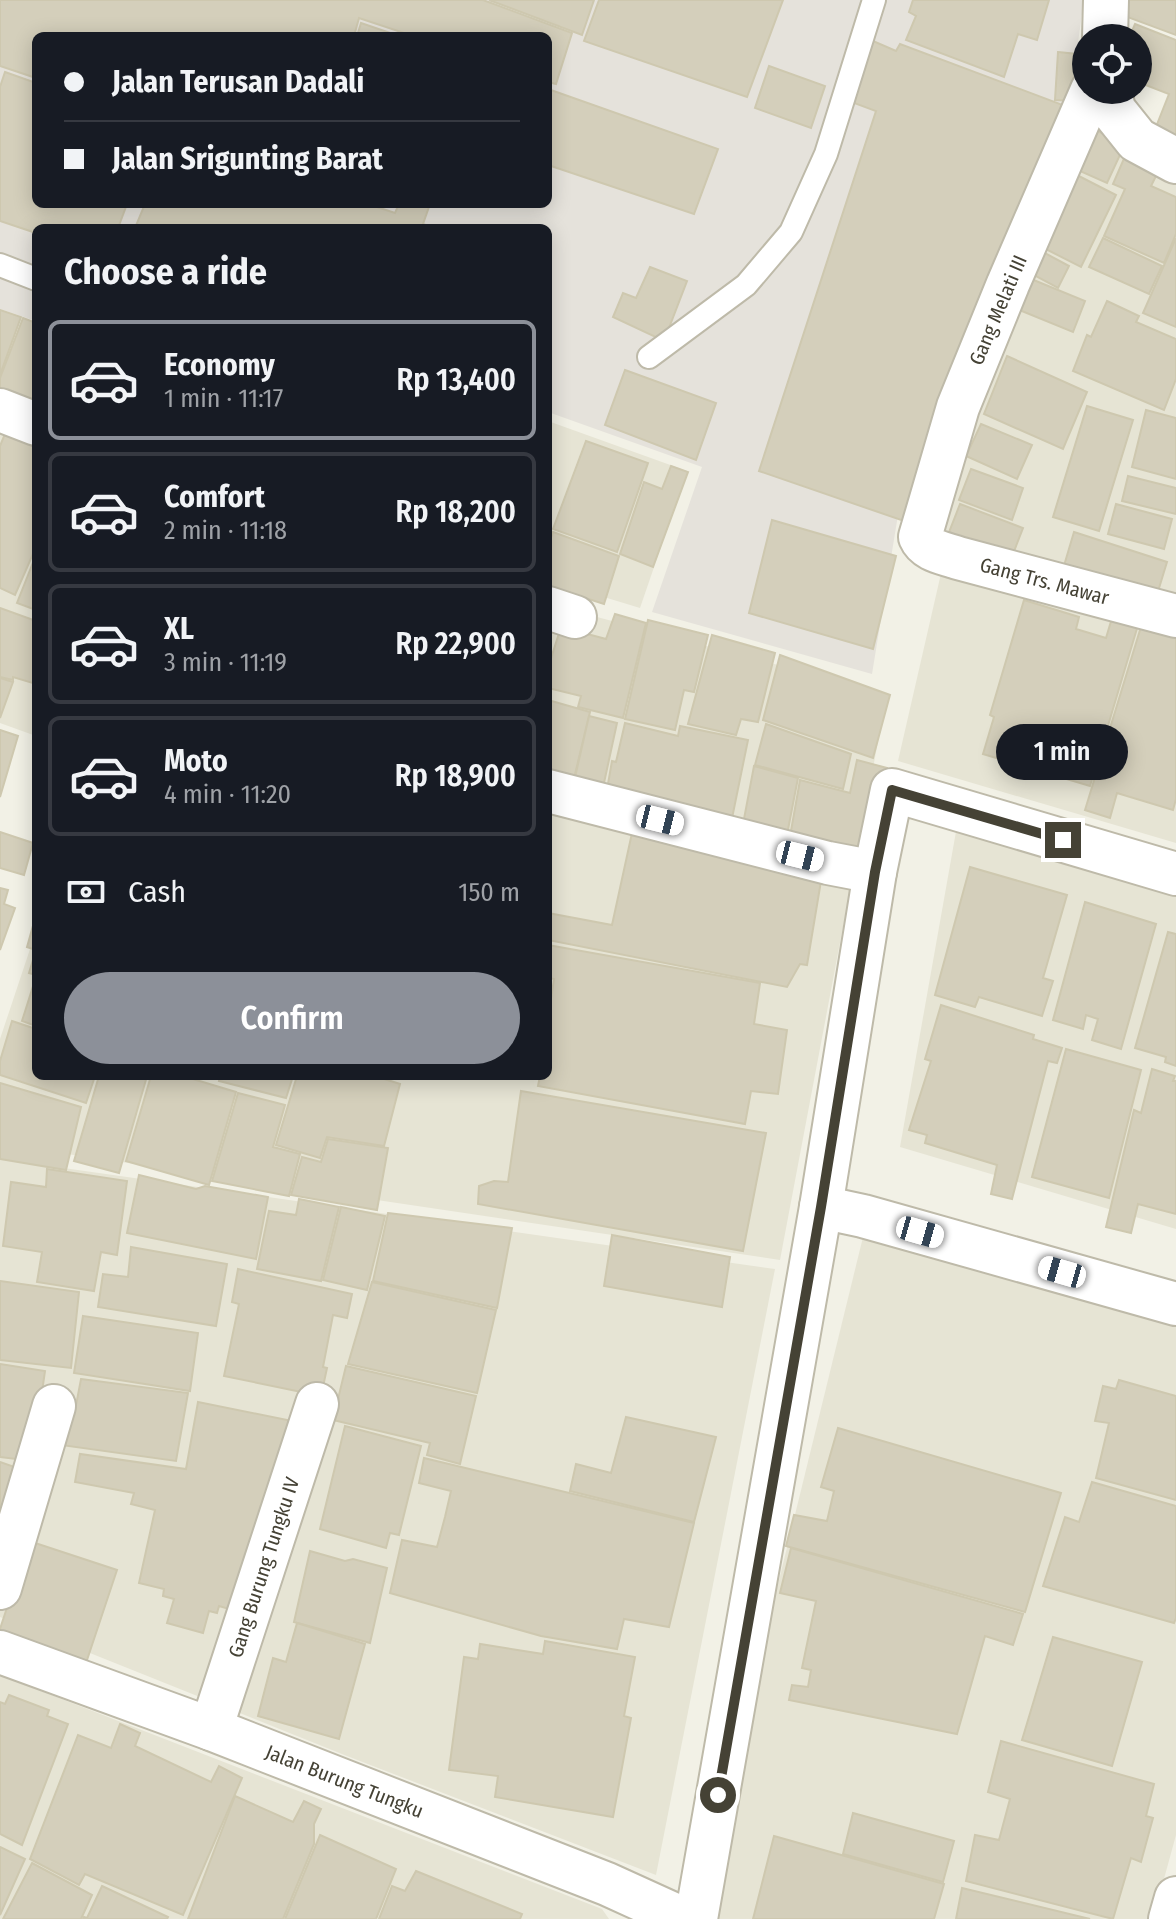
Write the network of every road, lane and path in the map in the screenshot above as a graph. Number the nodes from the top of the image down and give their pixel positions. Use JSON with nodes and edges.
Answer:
{"nodes":[{"id":1,"x":874,"y":0,"type":"edge"},
{"id":2,"x":1106,"y":0,"type":"edge"},
{"id":3,"x":1105,"y":24,"type":"edge"},
{"id":4,"x":1086,"y":104,"type":"edge"},
{"id":5,"x":1112,"y":104,"type":"edge"},
{"id":6,"x":1176,"y":161,"type":"edge"},
{"id":7,"x":0,"y":265,"type":"edge"},
{"id":8,"x":32,"y":277,"type":"edge"},
{"id":9,"x":649,"y":357,"type":"dead end"},
{"id":10,"x":0,"y":410,"type":"edge"},
{"id":11,"x":32,"y":422,"type":"edge"},
{"id":12,"x":920,"y":537,"type":"joint"},
{"id":13,"x":1176,"y":616,"type":"edge"},
{"id":14,"x":552,"y":792,"type":"edge"},
{"id":15,"x":875,"y":872,"type":"junction"},
{"id":16,"x":1176,"y":874,"type":"edge"},
{"id":17,"x":821,"y":1207,"type":"junction"},
{"id":18,"x":1176,"y":1304,"type":"edge"},
{"id":19,"x":317,"y":1404,"type":"dead end"},
{"id":20,"x":54,"y":1406,"type":"dead end"},
{"id":21,"x":0,"y":1588,"type":"edge"},
{"id":22,"x":0,"y":1652,"type":"edge"},
{"id":23,"x":211,"y":1729,"type":"junction"},
{"id":24,"x":1176,"y":1898,"type":"edge"},
{"id":25,"x":684,"y":1919,"type":"edge"},
{"id":26,"x":696,"y":1919,"type":"edge"},
{"id":27,"x":1170,"y":1919,"type":"edge"}],
"edges":[{"from":1,"to":9,"type":"lane"},
{"from":2,"to":3,"type":"street"},
{"from":4,"to":12,"type":"street","name":"Gang Melati III"},
{"from":5,"to":6,"type":"street"},
{"from":7,"to":8,"type":"lane"},
{"from":10,"to":11,"type":"street"},
{"from":12,"to":13,"type":"street","name":"Gang Trs. Mawar"},
{"from":14,"to":15,"type":"street"},
{"from":15,"to":16,"type":"street"},
{"from":15,"to":17,"type":"street"},
{"from":17,"to":18,"type":"street"},
{"from":17,"to":26,"type":"street"},
{"from":19,"to":23,"type":"street","name":"Gang Burung Tungku IV"},
{"from":20,"to":21,"type":"street"},
{"from":22,"to":23,"type":"street","name":"Jalan Burung Tungku"},
{"from":23,"to":25,"type":"street","name":"Jalan Burung Tungku"},
{"from":24,"to":27,"type":"street"}]}
